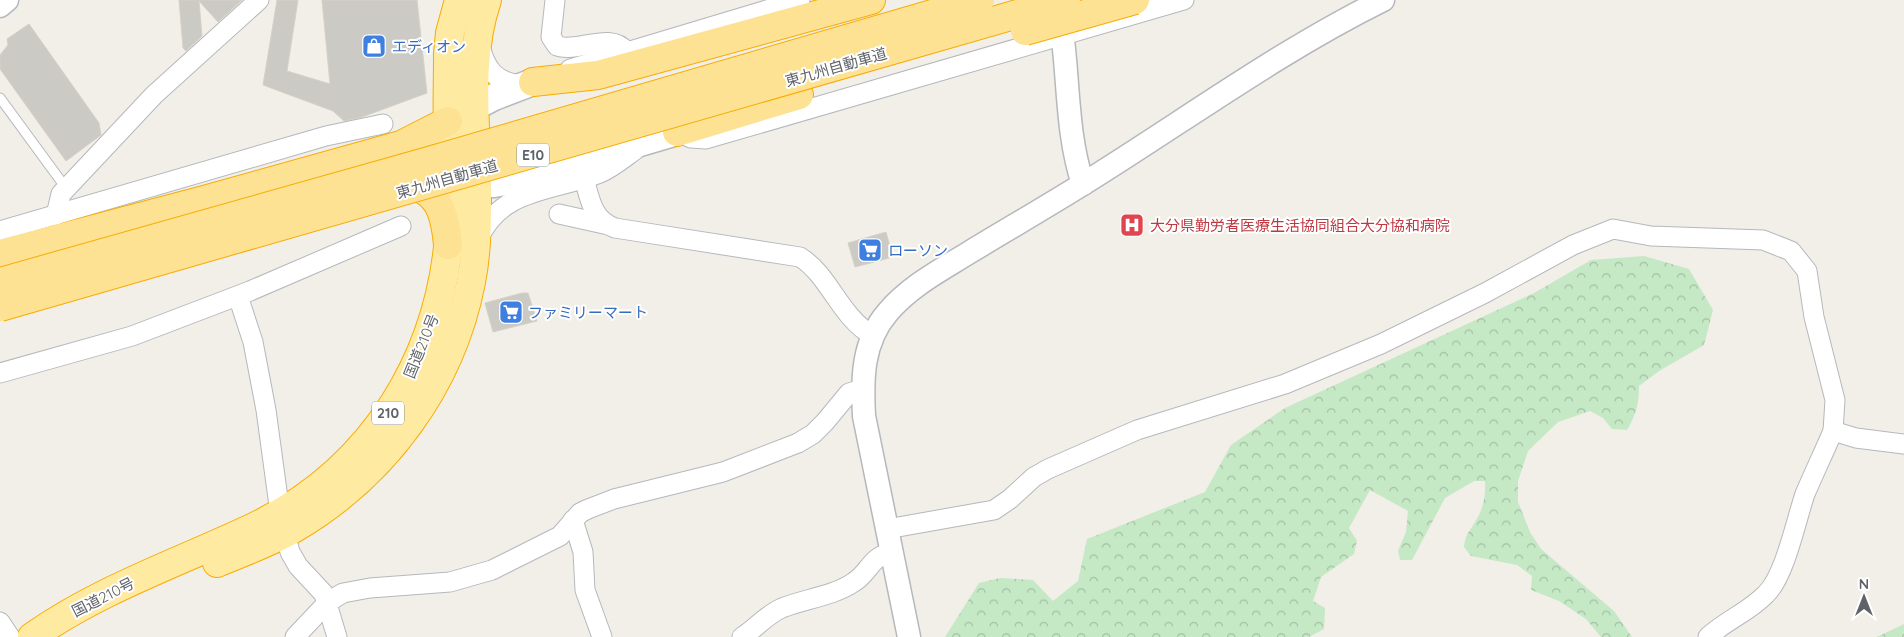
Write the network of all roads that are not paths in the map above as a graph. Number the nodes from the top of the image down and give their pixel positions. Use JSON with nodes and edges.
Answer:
{"nodes":[{"id":1,"x":7,"y":0,"type":"edge"},
{"id":2,"x":259,"y":0,"type":"edge"},
{"id":3,"x":459,"y":0,"type":"edge"},
{"id":4,"x":487,"y":0,"type":"edge"},
{"id":5,"x":555,"y":0,"type":"edge"},
{"id":6,"x":800,"y":0,"type":"edge"},
{"id":7,"x":871,"y":0,"type":"edge"},
{"id":8,"x":980,"y":0,"type":"edge"},
{"id":9,"x":1057,"y":0,"type":"edge"},
{"id":10,"x":1066,"y":0,"type":"edge"},
{"id":11,"x":1135,"y":0,"type":"edge"},
{"id":12,"x":1184,"y":0,"type":"edge"},
{"id":13,"x":1383,"y":0,"type":"edge"},
{"id":14,"x":0,"y":6,"type":"edge"},
{"id":15,"x":478,"y":31,"type":"junction"},
{"id":16,"x":1064,"y":36,"type":"junction"},
{"id":17,"x":626,"y":51,"type":"junction"},
{"id":18,"x":527,"y":84,"type":"junction"},
{"id":19,"x":0,"y":98,"type":"edge"},
{"id":20,"x":476,"y":106,"type":"junction"},
{"id":21,"x":383,"y":124,"type":"dead end"},
{"id":22,"x":448,"y":130,"type":"junction"},
{"id":23,"x":677,"y":132,"type":"junction"},
{"id":24,"x":647,"y":142,"type":"junction"},
{"id":25,"x":477,"y":174,"type":"junction"},
{"id":26,"x":584,"y":178,"type":"junction"},
{"id":27,"x":378,"y":180,"type":"junction"},
{"id":28,"x":450,"y":181,"type":"junction"},
{"id":29,"x":1083,"y":184,"type":"junction"},
{"id":30,"x":66,"y":188,"type":"junction"},
{"id":31,"x":56,"y":214,"type":"junction"},
{"id":32,"x":559,"y":214,"type":"dead end"},
{"id":33,"x":604,"y":224,"type":"junction"},
{"id":34,"x":401,"y":226,"type":"dead end"},
{"id":35,"x":0,"y":231,"type":"edge"},
{"id":36,"x":448,"y":245,"type":"junction"},
{"id":37,"x":476,"y":246,"type":"junction"},
{"id":38,"x":0,"y":254,"type":"edge"},
{"id":39,"x":0,"y":282,"type":"edge"},
{"id":40,"x":238,"y":296,"type":"junction"},
{"id":41,"x":0,"y":307,"type":"edge"},
{"id":42,"x":0,"y":319,"type":"edge"},
{"id":43,"x":873,"y":336,"type":"junction"},
{"id":44,"x":0,"y":372,"type":"edge"},
{"id":45,"x":863,"y":389,"type":"junction"},
{"id":46,"x":1833,"y":431,"type":"junction"},
{"id":47,"x":1904,"y":444,"type":"edge"},
{"id":48,"x":574,"y":520,"type":"junction"},
{"id":49,"x":283,"y":523,"type":"junction"},
{"id":50,"x":887,"y":529,"type":"junction"},
{"id":51,"x":892,"y":552,"type":"junction"},
{"id":52,"x":328,"y":602,"type":"junction"},
{"id":53,"x":0,"y":622,"type":"edge"},
{"id":54,"x":10,"y":637,"type":"edge"},
{"id":55,"x":32,"y":637,"type":"edge"},
{"id":56,"x":67,"y":637,"type":"edge"},
{"id":57,"x":294,"y":637,"type":"edge"},
{"id":58,"x":336,"y":637,"type":"edge"},
{"id":59,"x":602,"y":637,"type":"edge"},
{"id":60,"x":742,"y":637,"type":"edge"},
{"id":61,"x":909,"y":637,"type":"edge"},
{"id":62,"x":1708,"y":637,"type":"edge"}],
"edges":[{"from":1,"to":14,"type":"street"},
{"from":2,"to":30,"type":"street"},
{"from":3,"to":22,"type":"highway","name":"国道210号","number":"210"},
{"from":4,"to":15,"type":"highway","name":"国道210号","number":"210"},
{"from":5,"to":17,"type":"street"},
{"from":6,"to":17,"type":"street"},
{"from":7,"to":18,"type":"highway"},
{"from":8,"to":39,"type":"highway","name":"東九州自動車道","number":"E10","bridge":true},
{"from":9,"to":16,"type":"street"},
{"from":10,"to":41,"type":"highway","name":"東九州自動車道","number":"E10","bridge":true},
{"from":11,"to":23,"type":"highway","bridge":true},
{"from":12,"to":16,"type":"street"},
{"from":13,"to":29,"type":"street"},
{"from":15,"to":18,"type":"street"},
{"from":15,"to":20,"type":"highway","name":"国道210号","number":"210"},
{"from":16,"to":23,"type":"street"},
{"from":16,"to":29,"type":"street"},
{"from":17,"to":18,"type":"street"},
{"from":18,"to":20,"type":"main road"},
{"from":19,"to":30,"type":"lane"},
{"from":20,"to":22,"type":"main road"},
{"from":20,"to":25,"type":"highway","name":"国道210号","number":"210"},
{"from":21,"to":31,"type":"street"},
{"from":22,"to":25,"type":"highway"},
{"from":22,"to":28,"type":"highway","name":"国道210号","number":"210"},
{"from":22,"to":38,"type":"highway"},
{"from":23,"to":24,"type":"main road"},
{"from":24,"to":25,"type":"main road"},
{"from":24,"to":26,"type":"street"},
{"from":25,"to":28,"type":"main road"},
{"from":25,"to":37,"type":"highway","name":"国道210号","number":"210"},
{"from":26,"to":33,"type":"street"},
{"from":26,"to":37,"type":"street"},
{"from":27,"to":28,"type":"highway"},
{"from":27,"to":36,"type":"highway"},
{"from":27,"to":42,"type":"highway"},
{"from":28,"to":36,"type":"highway","name":"国道210号","number":"210"},
{"from":29,"to":43,"type":"street"},
{"from":30,"to":31,"type":"street"},
{"from":31,"to":35,"type":"street"},
{"from":32,"to":33,"type":"street"},
{"from":33,"to":43,"type":"street"},
{"from":34,"to":40,"type":"street"},
{"from":36,"to":49,"type":"highway","name":"国道210号","number":"210"},
{"from":37,"to":49,"type":"highway","name":"国道210号","number":"210"},
{"from":40,"to":44,"type":"street"},
{"from":40,"to":49,"type":"street"},
{"from":43,"to":45,"type":"street"},
{"from":45,"to":48,"type":"street"},
{"from":45,"to":50,"type":"street"},
{"from":46,"to":47,"type":"street"},
{"from":46,"to":50,"type":"street"},
{"from":46,"to":62,"type":"street"},
{"from":48,"to":52,"type":"street"},
{"from":48,"to":59,"type":"street"},
{"from":49,"to":52,"type":"street"},
{"from":49,"to":55,"type":"highway","name":"国道210号","number":"210"},
{"from":49,"to":56,"type":"highway","name":"国道210号","number":"210"},
{"from":50,"to":51,"type":"street"},
{"from":51,"to":60,"type":"street"},
{"from":51,"to":61,"type":"street"},
{"from":52,"to":57,"type":"street"},
{"from":52,"to":58,"type":"street"},
{"from":53,"to":54,"type":"street"}]}
